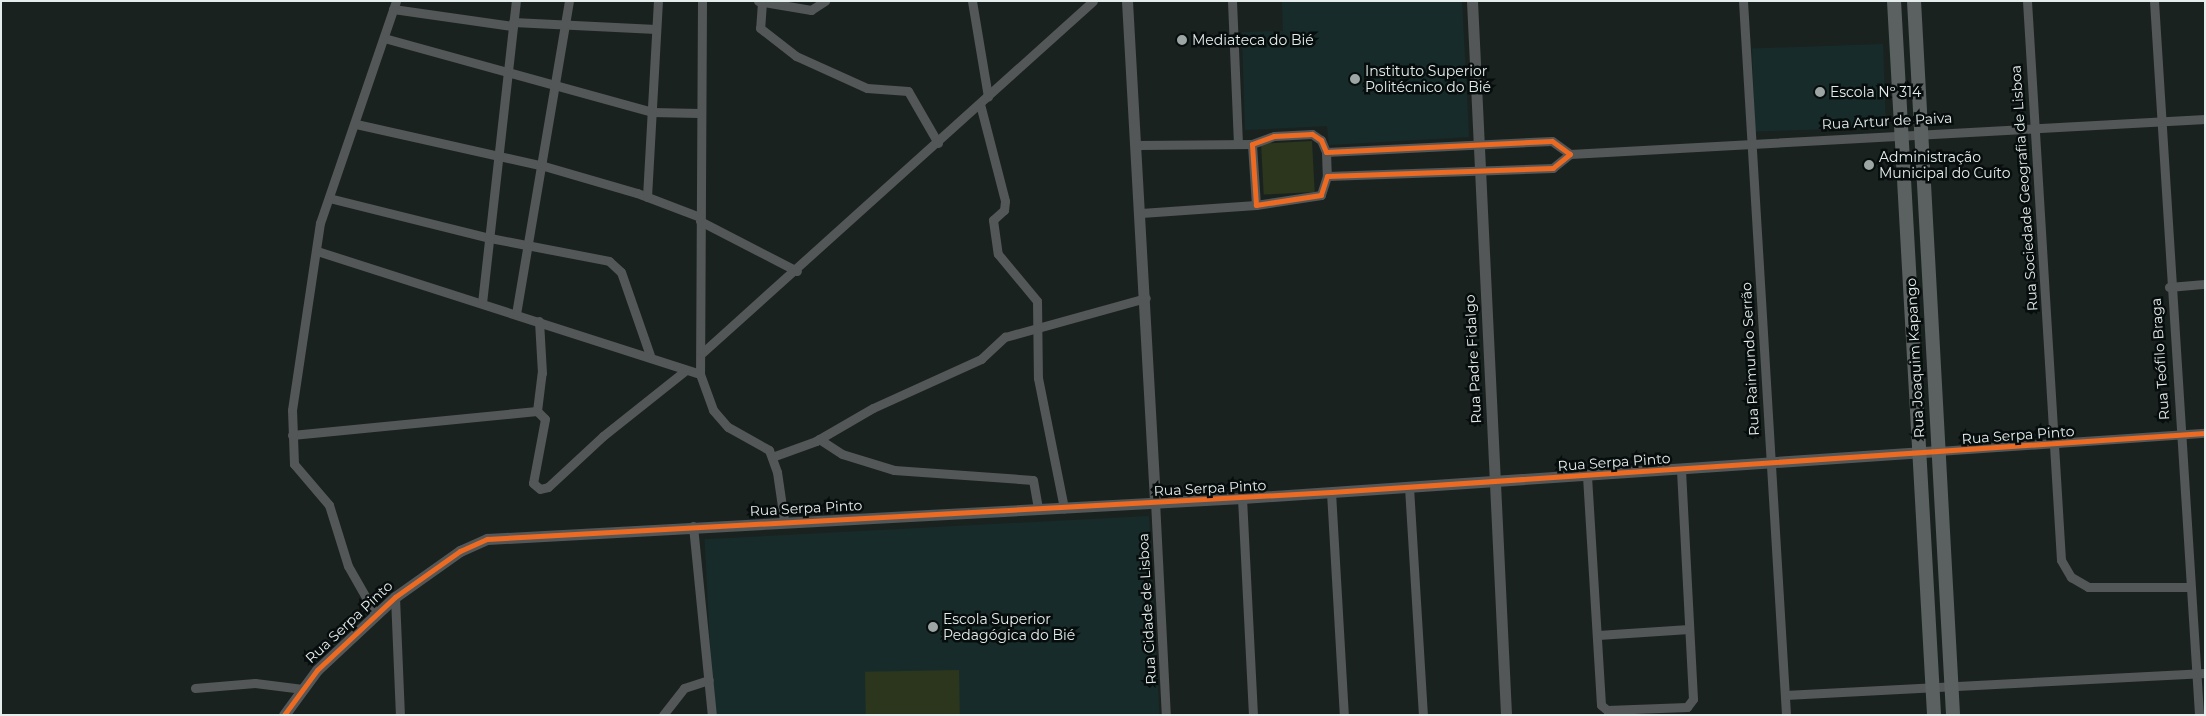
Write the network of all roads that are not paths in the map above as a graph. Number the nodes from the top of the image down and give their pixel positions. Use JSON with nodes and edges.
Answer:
{"nodes":[{"id":1,"x":516,"y":1,"type":"edge"},
{"id":2,"x":569,"y":1,"type":"edge"},
{"id":3,"x":658,"y":1,"type":"edge"},
{"id":4,"x":702,"y":1,"type":"edge"},
{"id":5,"x":825,"y":1,"type":"edge"},
{"id":6,"x":972,"y":1,"type":"edge"},
{"id":7,"x":1093,"y":1,"type":"edge"},
{"id":8,"x":1127,"y":1,"type":"edge"},
{"id":9,"x":1232,"y":1,"type":"edge"},
{"id":10,"x":1472,"y":1,"type":"edge"},
{"id":11,"x":1743,"y":1,"type":"edge"},
{"id":12,"x":1894,"y":1,"type":"edge"},
{"id":13,"x":1914,"y":1,"type":"edge"},
{"id":14,"x":2027,"y":1,"type":"edge"},
{"id":15,"x":2154,"y":1,"type":"edge"},
{"id":16,"x":760,"y":2,"type":"edge"},
{"id":17,"x":394,"y":5,"type":"edge"},
{"id":18,"x":513,"y":24,"type":"junction"},
{"id":19,"x":565,"y":26,"type":"junction"},
{"id":20,"x":656,"y":29,"type":"junction"},
{"id":21,"x":384,"y":38,"type":"junction"},
{"id":22,"x":508,"y":70,"type":"junction"},
{"id":23,"x":555,"y":84,"type":"junction"},
{"id":24,"x":988,"y":97,"type":"junction"},
{"id":25,"x":980,"y":104,"type":"junction"},
{"id":26,"x":652,"y":112,"type":"junction"},
{"id":27,"x":699,"y":112,"type":"junction"},
{"id":28,"x":2205,"y":119,"type":"edge"},
{"id":29,"x":2160,"y":121,"type":"junction"},
{"id":30,"x":356,"y":124,"type":"junction"},
{"id":31,"x":2033,"y":130,"type":"junction"},
{"id":32,"x":1901,"y":133,"type":"junction"},
{"id":33,"x":1922,"y":133,"type":"junction"},
{"id":34,"x":938,"y":143,"type":"junction"},
{"id":35,"x":1238,"y":143,"type":"junction"},
{"id":36,"x":1477,"y":143,"type":"junction"},
{"id":37,"x":1252,"y":144,"type":"junction"},
{"id":38,"x":1750,"y":144,"type":"junction"},
{"id":39,"x":1138,"y":145,"type":"junction"},
{"id":40,"x":1326,"y":152,"type":"junction"},
{"id":41,"x":1570,"y":154,"type":"junction"},
{"id":42,"x":502,"y":158,"type":"junction"},
{"id":43,"x":544,"y":166,"type":"junction"},
{"id":44,"x":1479,"y":171,"type":"junction"},
{"id":45,"x":1326,"y":176,"type":"junction"},
{"id":46,"x":647,"y":197,"type":"junction"},
{"id":47,"x":329,"y":198,"type":"junction"},
{"id":48,"x":1256,"y":205,"type":"junction"},
{"id":49,"x":1141,"y":213,"type":"junction"},
{"id":50,"x":700,"y":219,"type":"junction"},
{"id":51,"x":490,"y":238,"type":"junction"},
{"id":52,"x":1909,"y":238,"type":"junction"},
{"id":53,"x":1927,"y":238,"type":"junction"},
{"id":54,"x":531,"y":243,"type":"junction"},
{"id":55,"x":317,"y":252,"type":"junction"},
{"id":56,"x":797,"y":271,"type":"junction"},
{"id":57,"x":2205,"y":284,"type":"edge"},
{"id":58,"x":2169,"y":287,"type":"junction"},
{"id":59,"x":1146,"y":298,"type":"junction"},
{"id":60,"x":482,"y":303,"type":"junction"},
{"id":61,"x":516,"y":314,"type":"junction"},
{"id":62,"x":539,"y":321,"type":"junction"},
{"id":63,"x":1040,"y":326,"type":"junction"},
{"id":64,"x":1933,"y":342,"type":"junction"},
{"id":65,"x":1914,"y":343,"type":"junction"},
{"id":66,"x":702,"y":354,"type":"junction"},
{"id":67,"x":652,"y":358,"type":"junction"},
{"id":68,"x":686,"y":370,"type":"junction"},
{"id":69,"x":700,"y":374,"type":"junction"},
{"id":70,"x":537,"y":411,"type":"junction"},
{"id":71,"x":2205,"y":433,"type":"edge"},
{"id":72,"x":2179,"y":434,"type":"junction"},
{"id":73,"x":292,"y":435,"type":"junction"},
{"id":74,"x":819,"y":439,"type":"junction"},
{"id":75,"x":2055,"y":443,"type":"junction"},
{"id":76,"x":1921,"y":452,"type":"junction"},
{"id":77,"x":1938,"y":452,"type":"junction"},
{"id":78,"x":772,"y":457,"type":"junction"},
{"id":79,"x":1770,"y":461,"type":"junction"},
{"id":80,"x":1681,"y":468,"type":"junction"},
{"id":81,"x":1587,"y":476,"type":"junction"},
{"id":82,"x":1493,"y":481,"type":"junction"},
{"id":83,"x":1409,"y":487,"type":"junction"},
{"id":84,"x":1330,"y":492,"type":"junction"},
{"id":85,"x":1242,"y":498,"type":"junction"},
{"id":86,"x":1155,"y":501,"type":"junction"},
{"id":87,"x":1038,"y":508,"type":"junction"},
{"id":88,"x":1064,"y":508,"type":"junction"},
{"id":89,"x":784,"y":520,"type":"junction"},
{"id":90,"x":693,"y":526,"type":"junction"},
{"id":91,"x":1946,"y":571,"type":"junction"},
{"id":92,"x":1926,"y":572,"type":"junction"},
{"id":93,"x":2190,"y":587,"type":"junction"},
{"id":94,"x":395,"y":597,"type":"junction"},
{"id":95,"x":376,"y":615,"type":"junction"},
{"id":96,"x":1689,"y":630,"type":"junction"},
{"id":97,"x":1598,"y":635,"type":"junction"},
{"id":98,"x":2200,"y":673,"type":"edge"},
{"id":99,"x":709,"y":680,"type":"junction"},
{"id":100,"x":1952,"y":686,"type":"junction"},
{"id":101,"x":195,"y":688,"type":"dead end"},
{"id":102,"x":1933,"y":688,"type":"junction"},
{"id":103,"x":303,"y":689,"type":"junction"},
{"id":104,"x":1785,"y":695,"type":"junction"},
{"id":105,"x":284,"y":715,"type":"edge"},
{"id":106,"x":400,"y":715,"type":"edge"},
{"id":107,"x":663,"y":715,"type":"edge"},
{"id":108,"x":712,"y":715,"type":"edge"},
{"id":109,"x":1166,"y":715,"type":"edge"},
{"id":110,"x":1253,"y":715,"type":"edge"},
{"id":111,"x":1344,"y":715,"type":"edge"},
{"id":112,"x":1423,"y":715,"type":"edge"},
{"id":113,"x":1506,"y":715,"type":"edge"},
{"id":114,"x":1786,"y":715,"type":"edge"},
{"id":115,"x":1934,"y":715,"type":"edge"},
{"id":116,"x":1953,"y":715,"type":"edge"},
{"id":117,"x":2199,"y":715,"type":"edge"}],
"edges":[{"from":1,"to":18,"type":"street"},
{"from":2,"to":19,"type":"street"},
{"from":3,"to":20,"type":"street"},
{"from":4,"to":27,"type":"street"},
{"from":5,"to":16,"type":"street"},
{"from":6,"to":24,"type":"street"},
{"from":7,"to":24,"type":"street"},
{"from":8,"to":39,"type":"street"},
{"from":9,"to":35,"type":"street"},
{"from":10,"to":36,"type":"street","name":"Rua Padre Fidalgo"},
{"from":11,"to":38,"type":"street","name":"Rua Raimundo Serrão"},
{"from":12,"to":32,"type":"main road","name":"Rua Joaquim Kapango"},
{"from":13,"to":33,"type":"main road","name":"Rua Joaquim Kapango"},
{"from":14,"to":31,"type":"street","name":"Rua Sociedade Geografia de Lisboa"},
{"from":15,"to":29,"type":"street","name":"Rua Teófilo Braga"},
{"from":16,"to":34,"type":"street"},
{"from":17,"to":18,"type":"street"},
{"from":17,"to":21,"type":"street"},
{"from":18,"to":19,"type":"street"},
{"from":18,"to":22,"type":"street"},
{"from":19,"to":20,"type":"street"},
{"from":19,"to":23,"type":"street"},
{"from":20,"to":26,"type":"street"},
{"from":21,"to":22,"type":"street"},
{"from":21,"to":30,"type":"street"},
{"from":22,"to":23,"type":"street"},
{"from":22,"to":42,"type":"street"},
{"from":23,"to":26,"type":"street"},
{"from":23,"to":43,"type":"street"},
{"from":24,"to":25,"type":"street"},
{"from":25,"to":34,"type":"street"},
{"from":25,"to":63,"type":"street"},
{"from":26,"to":27,"type":"street"},
{"from":26,"to":46,"type":"street"},
{"from":27,"to":50,"type":"street"},
{"from":28,"to":29,"type":"street","name":"Rua Artur de Paiva"},
{"from":29,"to":31,"type":"street","name":"Rua Artur de Paiva"},
{"from":29,"to":58,"type":"street","name":"Rua Teófilo Braga"},
{"from":30,"to":42,"type":"street"},
{"from":30,"to":47,"type":"street"},
{"from":31,"to":33,"type":"street","name":"Rua Artur de Paiva"},
{"from":31,"to":75,"type":"street","name":"Rua Sociedade Geografia de Lisboa"},
{"from":32,"to":33,"type":"street","name":"Rua Artur de Paiva"},
{"from":32,"to":38,"type":"street","name":"Rua Artur de Paiva"},
{"from":32,"to":52,"type":"main road","name":"Rua Joaquim Kapango"},
{"from":33,"to":53,"type":"main road","name":"Rua Joaquim Kapango"},
{"from":34,"to":56,"type":"street"},
{"from":35,"to":37,"type":"street"},
{"from":35,"to":39,"type":"street"},
{"from":36,"to":40,"type":"street"},
{"from":36,"to":41,"type":"street"},
{"from":36,"to":44,"type":"street","name":"Rua Padre Fidalgo"},
{"from":37,"to":40,"type":"street"},
{"from":37,"to":48,"type":"street"},
{"from":38,"to":41,"type":"street","name":"Rua Artur de Paiva"},
{"from":38,"to":79,"type":"street","name":"Rua Raimundo Serrão"},
{"from":39,"to":49,"type":"street"},
{"from":40,"to":45,"type":"street"},
{"from":41,"to":44,"type":"street"},
{"from":42,"to":43,"type":"street"},
{"from":42,"to":51,"type":"street"},
{"from":43,"to":46,"type":"street"},
{"from":43,"to":54,"type":"street"},
{"from":44,"to":45,"type":"street"},
{"from":44,"to":82,"type":"street","name":"Rua Padre Fidalgo"},
{"from":45,"to":48,"type":"street"},
{"from":46,"to":50,"type":"street"},
{"from":47,"to":51,"type":"street"},
{"from":47,"to":55,"type":"street"},
{"from":48,"to":49,"type":"street"},
{"from":49,"to":59,"type":"street"},
{"from":50,"to":56,"type":"street"},
{"from":50,"to":66,"type":"street"},
{"from":51,"to":54,"type":"street"},
{"from":51,"to":60,"type":"street"},
{"from":52,"to":53,"type":"main road"},
{"from":52,"to":65,"type":"main road","name":"Rua Joaquim Kapango"},
{"from":53,"to":64,"type":"main road","name":"Rua Joaquim Kapango"},
{"from":54,"to":61,"type":"street"},
{"from":54,"to":67,"type":"street"},
{"from":55,"to":60,"type":"street"},
{"from":55,"to":73,"type":"street"},
{"from":56,"to":66,"type":"street"},
{"from":57,"to":58,"type":"street"},
{"from":58,"to":72,"type":"street","name":"Rua Teófilo Braga"},
{"from":59,"to":63,"type":"street"},
{"from":59,"to":86,"type":"street"},
{"from":60,"to":61,"type":"street"},
{"from":61,"to":62,"type":"street"},
{"from":62,"to":67,"type":"street"},
{"from":62,"to":70,"type":"street"},
{"from":63,"to":74,"type":"street"},
{"from":63,"to":88,"type":"street"},
{"from":64,"to":65,"type":"main road"},
{"from":64,"to":77,"type":"main road","name":"Rua Joaquim Kapango"},
{"from":65,"to":76,"type":"main road","name":"Rua Joaquim Kapango"},
{"from":66,"to":69,"type":"street"},
{"from":67,"to":68,"type":"street"},
{"from":68,"to":69,"type":"street"},
{"from":68,"to":70,"type":"street"},
{"from":69,"to":78,"type":"street"},
{"from":70,"to":73,"type":"street"},
{"from":71,"to":72,"type":"street","name":"Rua Serpa Pinto"},
{"from":72,"to":75,"type":"street","name":"Rua Serpa Pinto"},
{"from":72,"to":93,"type":"street","name":"Rua Teófilo Braga"},
{"from":73,"to":95,"type":"street"},
{"from":74,"to":78,"type":"street"},
{"from":74,"to":87,"type":"street"},
{"from":75,"to":77,"type":"street","name":"Rua Serpa Pinto"},
{"from":75,"to":93,"type":"street","name":"Rua Sociedade Geografia de Lisboa"},
{"from":76,"to":77,"type":"street","name":"Rua Serpa Pinto"},
{"from":76,"to":79,"type":"street","name":"Rua Serpa Pinto"},
{"from":76,"to":92,"type":"main road","name":"Rua Joaquim Kapango"},
{"from":77,"to":91,"type":"main road","name":"Rua Joaquim Kapango"},
{"from":78,"to":89,"type":"street"},
{"from":79,"to":80,"type":"street","name":"Rua Serpa Pinto"},
{"from":79,"to":104,"type":"street","name":"Rua Raimundo Serrão"},
{"from":80,"to":81,"type":"street","name":"Rua Serpa Pinto"},
{"from":80,"to":96,"type":"street"},
{"from":81,"to":82,"type":"street","name":"Rua Serpa Pinto"},
{"from":81,"to":97,"type":"street"},
{"from":82,"to":83,"type":"street","name":"Rua Serpa Pinto"},
{"from":82,"to":113,"type":"street","name":"Rua Padre Fidalgo"},
{"from":83,"to":84,"type":"street","name":"Rua Serpa Pinto"},
{"from":83,"to":112,"type":"street"},
{"from":84,"to":85,"type":"street","name":"Rua Serpa Pinto"},
{"from":84,"to":111,"type":"street"},
{"from":85,"to":86,"type":"street","name":"Rua Serpa Pinto"},
{"from":85,"to":110,"type":"street"},
{"from":86,"to":88,"type":"street","name":"Rua Serpa Pinto"},
{"from":86,"to":109,"type":"street","name":"Rua Cidade de Lisboa"},
{"from":87,"to":88,"type":"street","name":"Rua Serpa Pinto"},
{"from":87,"to":89,"type":"street","name":"Rua Serpa Pinto"},
{"from":89,"to":90,"type":"street","name":"Rua Serpa Pinto"},
{"from":90,"to":94,"type":"street","name":"Rua Serpa Pinto"},
{"from":90,"to":99,"type":"street"},
{"from":91,"to":92,"type":"main road"},
{"from":91,"to":100,"type":"main road","name":"Rua Joaquim Kapango"},
{"from":92,"to":102,"type":"main road","name":"Rua Joaquim Kapango"},
{"from":93,"to":98,"type":"street","name":"Rua Teófilo Braga"},
{"from":94,"to":95,"type":"street","name":"Rua Serpa Pinto"},
{"from":94,"to":106,"type":"street"},
{"from":95,"to":103,"type":"street","name":"Rua Serpa Pinto"},
{"from":96,"to":97,"type":"street"},
{"from":96,"to":97,"type":"street"},
{"from":98,"to":100,"type":"street"},
{"from":98,"to":117,"type":"street","name":"Rua Teófilo Braga"},
{"from":99,"to":107,"type":"street"},
{"from":99,"to":108,"type":"street"},
{"from":100,"to":102,"type":"street"},
{"from":100,"to":116,"type":"main road","name":"Rua Joaquim Kapango"},
{"from":101,"to":103,"type":"street"},
{"from":102,"to":104,"type":"street"},
{"from":102,"to":115,"type":"main road","name":"Rua Joaquim Kapango"},
{"from":103,"to":105,"type":"street","name":"Rua Serpa Pinto"},
{"from":104,"to":114,"type":"street","name":"Rua Raimundo Serrão"}]}
